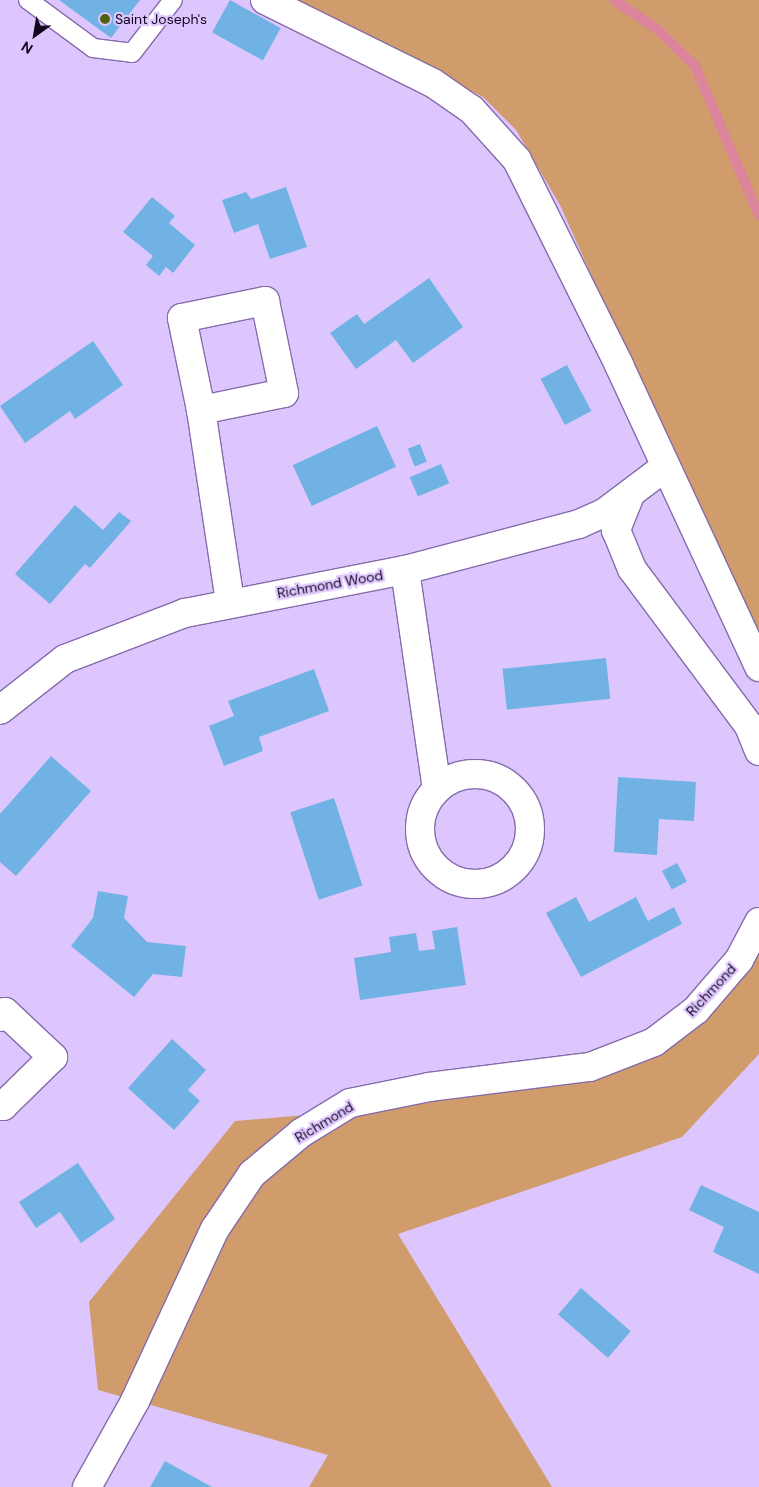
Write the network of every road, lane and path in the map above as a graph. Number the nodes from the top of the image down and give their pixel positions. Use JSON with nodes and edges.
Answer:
{"nodes":[{"id":1,"x":28,"y":0,"type":"edge"},
{"id":2,"x":174,"y":0,"type":"edge"},
{"id":3,"x":264,"y":0,"type":"edge"},
{"id":4,"x":201,"y":410,"type":"junction"},
{"id":5,"x":664,"y":468,"type":"junction"},
{"id":6,"x":630,"y":495,"type":"junction"},
{"id":7,"x":405,"y":570,"type":"junction"},
{"id":8,"x":230,"y":602,"type":"junction"},
{"id":9,"x":759,"y":667,"type":"edge"},
{"id":10,"x":0,"y":710,"type":"edge"},
{"id":11,"x":759,"y":751,"type":"edge"},
{"id":12,"x":437,"y":789,"type":"junction"},
{"id":13,"x":759,"y":922,"type":"edge"},
{"id":14,"x":2,"y":1011,"type":"edge"},
{"id":15,"x":0,"y":1103,"type":"edge"},
{"id":16,"x":87,"y":1487,"type":"edge"}],
"edges":[{"from":1,"to":2,"type":"lane"},
{"from":3,"to":5,"type":"street"},
{"from":4,"to":4,"type":"street"},
{"from":4,"to":8,"type":"street"},
{"from":5,"to":6,"type":"street","name":"Richmond Wood"},
{"from":5,"to":9,"type":"street"},
{"from":6,"to":7,"type":"street","name":"Richmond Wood"},
{"from":6,"to":11,"type":"street"},
{"from":7,"to":8,"type":"street","name":"Richmond Wood"},
{"from":7,"to":12,"type":"street"},
{"from":8,"to":10,"type":"street","name":"Richmond Wood"},
{"from":12,"to":12,"type":"street"},
{"from":13,"to":16,"type":"street","name":"Richmond"},
{"from":14,"to":15,"type":"street"}]}
